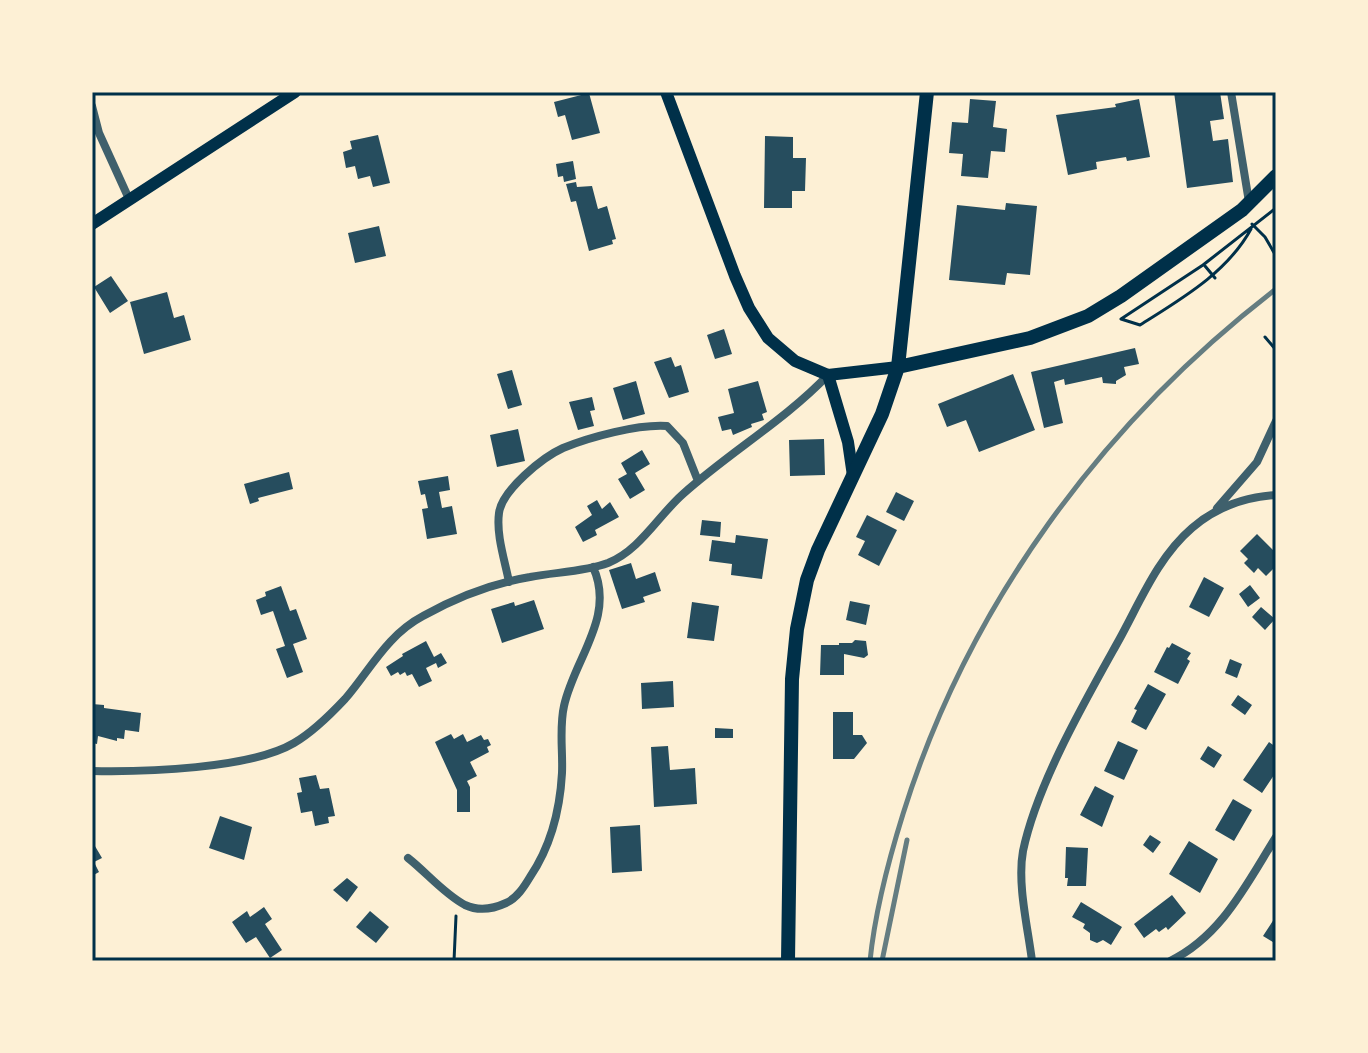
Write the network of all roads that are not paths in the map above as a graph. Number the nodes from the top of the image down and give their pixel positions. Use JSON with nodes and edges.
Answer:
{"nodes":[{"id":1,"x":295,"y":92,"type":"edge"},
{"id":2,"x":666,"y":92,"type":"edge"},
{"id":3,"x":927,"y":92,"type":"edge"},
{"id":4,"x":1231,"y":92,"type":"edge"},
{"id":5,"x":92,"y":106,"type":"edge"},
{"id":6,"x":1276,"y":176,"type":"edge"},
{"id":7,"x":129,"y":199,"type":"junction"},
{"id":8,"x":1250,"y":204,"type":"junction"},
{"id":9,"x":92,"y":224,"type":"edge"},
{"id":10,"x":898,"y":367,"type":"junction"},
{"id":11,"x":828,"y":375,"type":"junction"},
{"id":12,"x":1276,"y":421,"type":"edge"},
{"id":13,"x":853,"y":477,"type":"junction"},
{"id":14,"x":698,"y":481,"type":"junction"},
{"id":15,"x":1276,"y":495,"type":"edge"},
{"id":16,"x":1211,"y":514,"type":"junction"},
{"id":17,"x":593,"y":567,"type":"junction"},
{"id":18,"x":509,"y":582,"type":"junction"},
{"id":19,"x":92,"y":771,"type":"edge"},
{"id":20,"x":1276,"y":837,"type":"edge"},
{"id":21,"x":408,"y":858,"type":"dead end"},
{"id":22,"x":788,"y":961,"type":"edge"},
{"id":23,"x":1032,"y":961,"type":"edge"},
{"id":24,"x":1170,"y":961,"type":"edge"}],
"edges":[{"from":1,"to":7,"type":"main road"},
{"from":2,"to":11,"type":"main road"},
{"from":3,"to":10,"type":"main road"},
{"from":4,"to":8,"type":"street"},
{"from":5,"to":7,"type":"street"},
{"from":6,"to":8,"type":"main road"},
{"from":7,"to":9,"type":"main road"},
{"from":8,"to":10,"type":"main road"},
{"from":10,"to":11,"type":"main road"},
{"from":10,"to":13,"type":"main road"},
{"from":11,"to":13,"type":"main road"},
{"from":11,"to":14,"type":"street"},
{"from":12,"to":16,"type":"street"},
{"from":13,"to":22,"type":"main road"},
{"from":14,"to":17,"type":"street"},
{"from":14,"to":18,"type":"street"},
{"from":15,"to":16,"type":"street"},
{"from":16,"to":23,"type":"street"},
{"from":17,"to":18,"type":"street"},
{"from":17,"to":21,"type":"street"},
{"from":18,"to":19,"type":"street"},
{"from":20,"to":24,"type":"street"}]}
